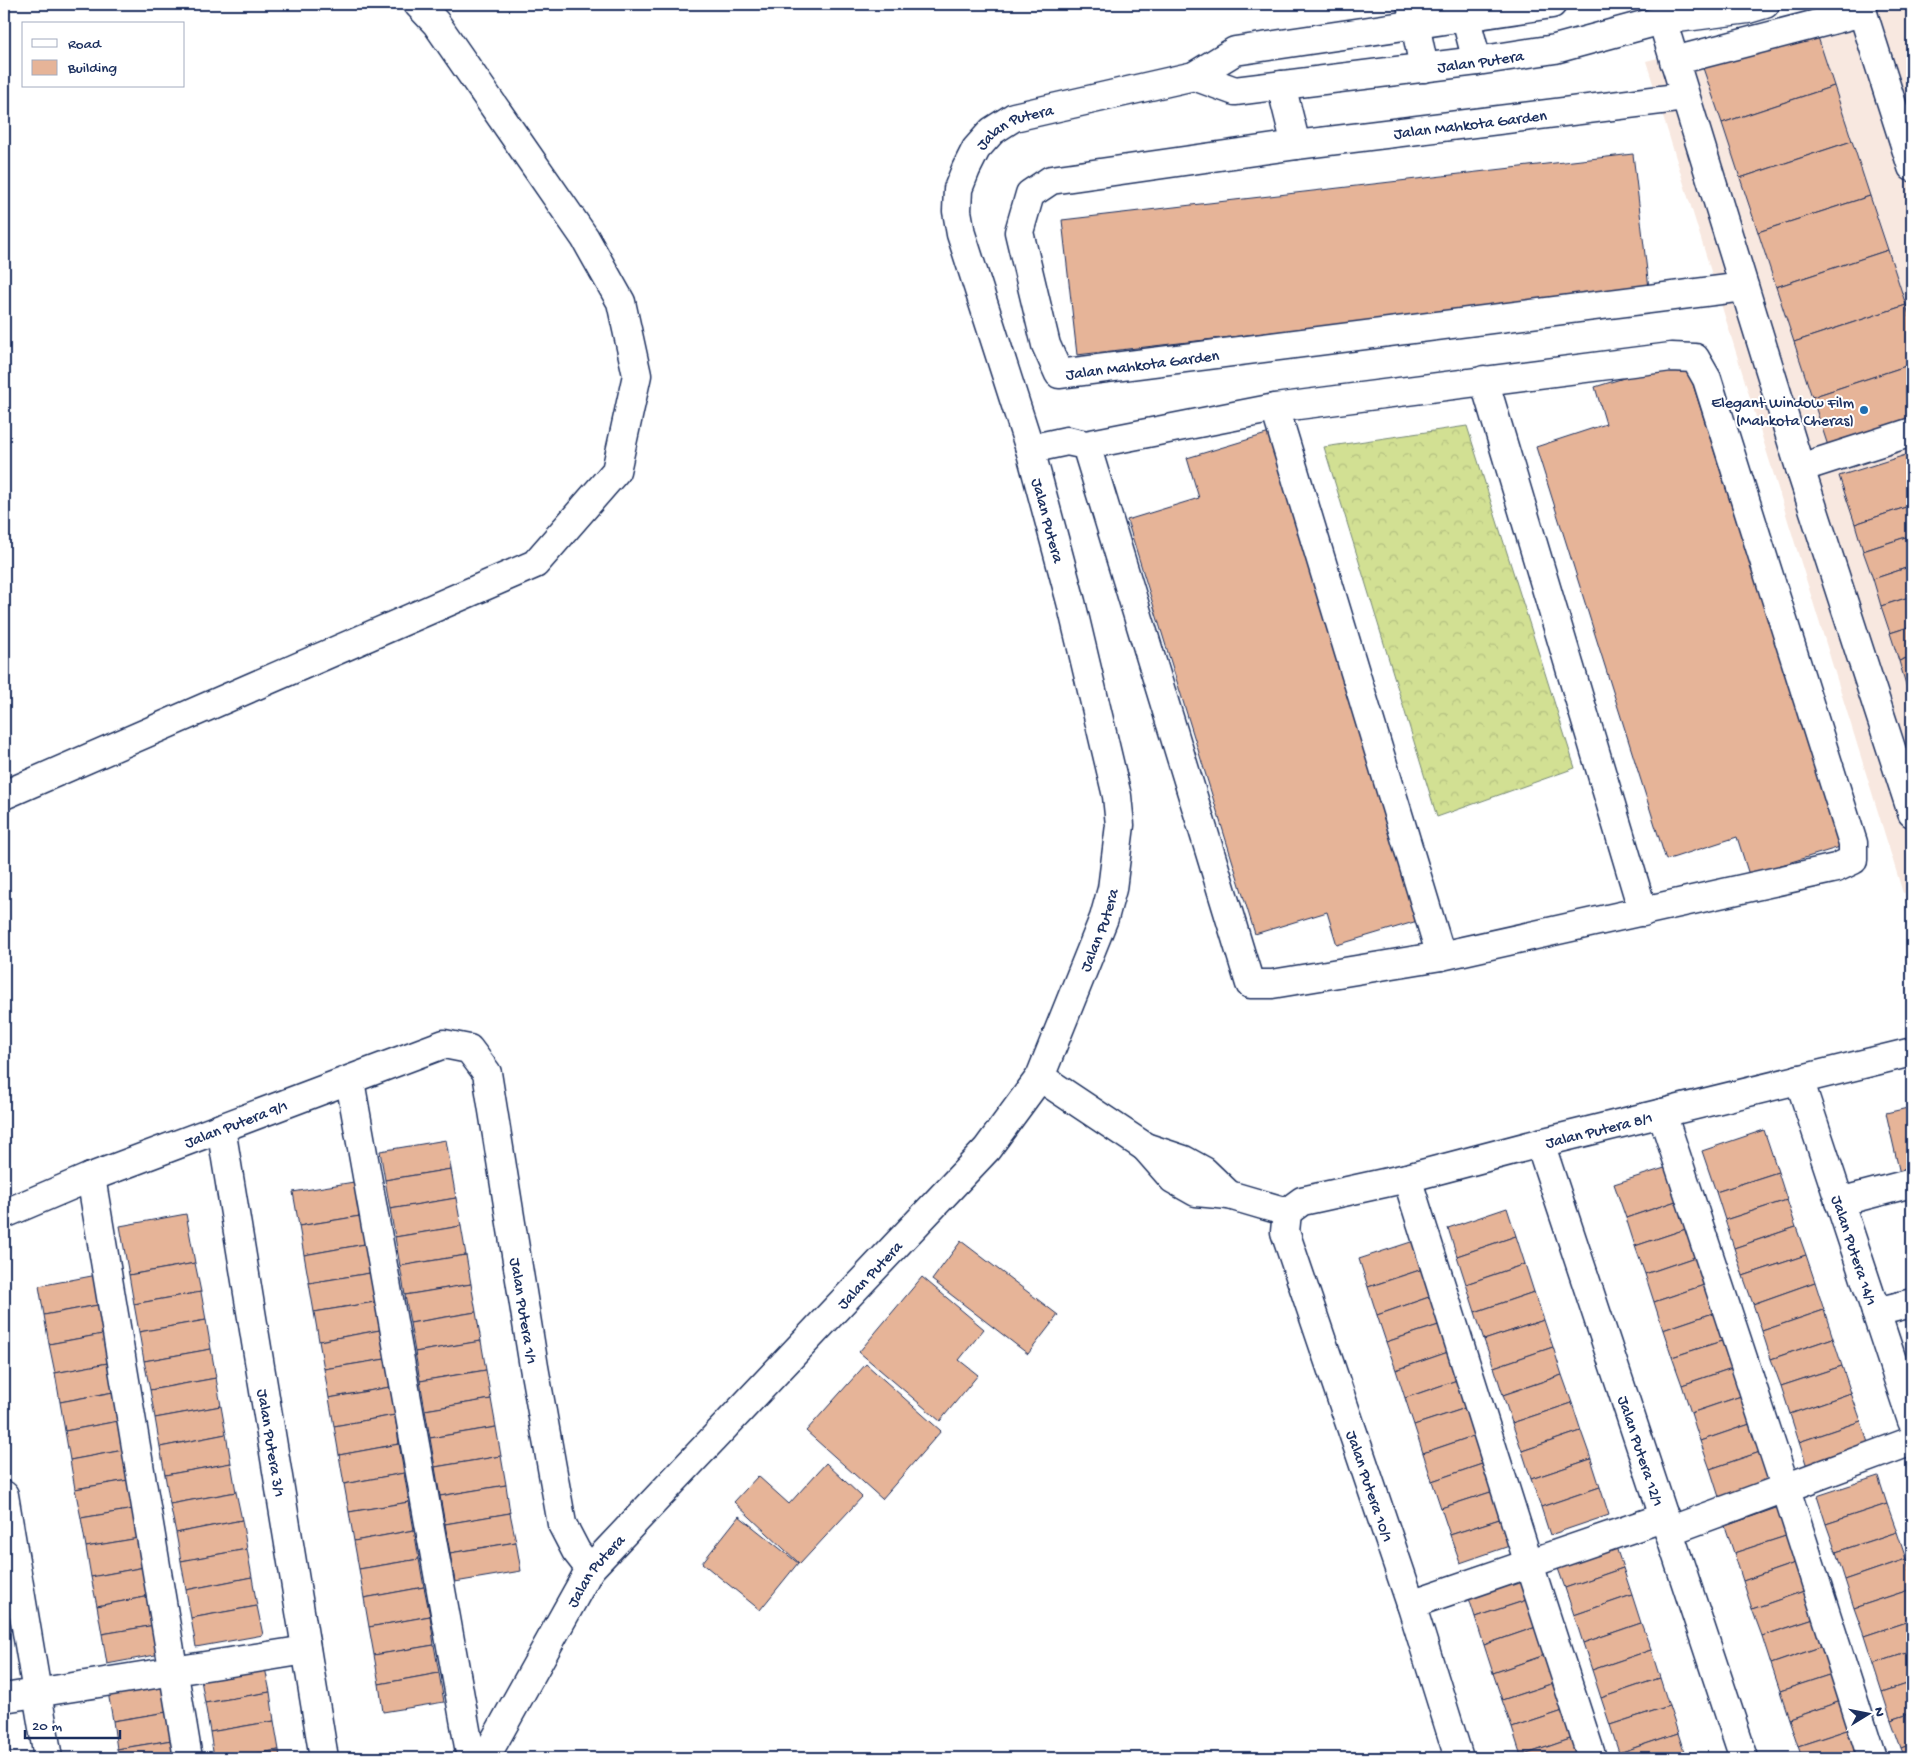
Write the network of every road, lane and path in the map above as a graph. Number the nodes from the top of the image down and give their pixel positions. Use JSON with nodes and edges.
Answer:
{"nodes":[{"id":1,"x":418,"y":4,"type":"edge"},
{"id":2,"x":1552,"y":4,"type":"edge"},
{"id":3,"x":1698,"y":4,"type":"edge"},
{"id":4,"x":1765,"y":4,"type":"edge"},
{"id":5,"x":1861,"y":8,"type":"edge"},
{"id":6,"x":1464,"y":10,"type":"edge"},
{"id":7,"x":1413,"y":14,"type":"edge"},
{"id":8,"x":1662,"y":20,"type":"junction"},
{"id":9,"x":1477,"y":61,"type":"junction"},
{"id":10,"x":1674,"y":61,"type":"junction"},
{"id":11,"x":1424,"y":68,"type":"junction"},
{"id":12,"x":1194,"y":76,"type":"junction"},
{"id":13,"x":1281,"y":85,"type":"junction"},
{"id":14,"x":1685,"y":97,"type":"junction"},
{"id":15,"x":1296,"y":145,"type":"junction"},
{"id":16,"x":1912,"y":166,"type":"edge"},
{"id":17,"x":1744,"y":287,"type":"junction"},
{"id":18,"x":1484,"y":380,"type":"junction"},
{"id":19,"x":1275,"y":408,"type":"junction"},
{"id":20,"x":1912,"y":432,"type":"edge"},
{"id":21,"x":1086,"y":445,"type":"junction"},
{"id":22,"x":1032,"y":457,"type":"junction"},
{"id":23,"x":1800,"y":468,"type":"junction"},
{"id":24,"x":4,"y":795,"type":"edge"},
{"id":25,"x":1912,"y":813,"type":"edge"},
{"id":26,"x":1643,"y":912,"type":"junction"},
{"id":27,"x":1441,"y":956,"type":"junction"},
{"id":28,"x":469,"y":1049,"type":"joint"},
{"id":29,"x":1912,"y":1052,"type":"edge"},
{"id":30,"x":1040,"y":1077,"type":"junction"},
{"id":31,"x":1799,"y":1079,"type":"junction"},
{"id":32,"x":350,"y":1081,"type":"junction"},
{"id":33,"x":1662,"y":1113,"type":"junction"},
{"id":34,"x":222,"y":1128,"type":"junction"},
{"id":35,"x":1540,"y":1143,"type":"junction"},
{"id":36,"x":91,"y":1177,"type":"junction"},
{"id":37,"x":1407,"y":1178,"type":"junction"},
{"id":38,"x":1912,"y":1183,"type":"edge"},
{"id":39,"x":1839,"y":1202,"type":"junction"},
{"id":40,"x":1288,"y":1212,"type":"junction"},
{"id":41,"x":4,"y":1214,"type":"edge"},
{"id":42,"x":1912,"y":1302,"type":"edge"},
{"id":43,"x":1876,"y":1312,"type":"junction"},
{"id":44,"x":1912,"y":1421,"type":"edge"},
{"id":45,"x":1912,"y":1441,"type":"edge"},
{"id":46,"x":1786,"y":1489,"type":"junction"},
{"id":47,"x":4,"y":1495,"type":"edge"},
{"id":48,"x":1667,"y":1524,"type":"junction"},
{"id":49,"x":1529,"y":1564,"type":"junction"},
{"id":50,"x":590,"y":1569,"type":"junction"},
{"id":51,"x":1411,"y":1604,"type":"junction"},
{"id":52,"x":306,"y":1650,"type":"junction"},
{"id":53,"x":173,"y":1672,"type":"junction"},
{"id":54,"x":37,"y":1693,"type":"junction"},
{"id":55,"x":4,"y":1698,"type":"edge"},
{"id":56,"x":48,"y":1758,"type":"edge"},
{"id":57,"x":188,"y":1758,"type":"edge"},
{"id":58,"x":324,"y":1758,"type":"edge"},
{"id":59,"x":471,"y":1758,"type":"edge"},
{"id":60,"x":485,"y":1758,"type":"edge"},
{"id":61,"x":1460,"y":1758,"type":"edge"},
{"id":62,"x":1592,"y":1758,"type":"edge"},
{"id":63,"x":1744,"y":1758,"type":"edge"},
{"id":64,"x":1872,"y":1758,"type":"edge"}],
"edges":[{"from":1,"to":24,"type":"street"},
{"from":2,"to":6,"type":"street","name":"Jalan Putera"},
{"from":3,"to":8,"type":"street"},
{"from":4,"to":8,"type":"street","name":"Jalan Putera"},
{"from":5,"to":10,"type":"street"},
{"from":5,"to":16,"type":"street"},
{"from":6,"to":7,"type":"street","name":"Jalan Putera"},
{"from":6,"to":9,"type":"street"},
{"from":7,"to":11,"type":"street"},
{"from":7,"to":12,"type":"street","name":"Jalan Putera"},
{"from":8,"to":9,"type":"street","name":"Jalan Putera"},
{"from":8,"to":10,"type":"street"},
{"from":9,"to":11,"type":"street","name":"Jalan Putera"},
{"from":10,"to":14,"type":"street"},
{"from":11,"to":13,"type":"street","name":"Jalan Putera"},
{"from":12,"to":13,"type":"street","name":"Jalan Putera"},
{"from":12,"to":22,"type":"street","name":"Jalan Putera"},
{"from":13,"to":15,"type":"street"},
{"from":14,"to":15,"type":"street","name":"Jalan Mahkota Garden"},
{"from":14,"to":17,"type":"street"},
{"from":15,"to":17,"type":"street","name":"Jalan Mahkota Garden"},
{"from":17,"to":23,"type":"street"},
{"from":18,"to":19,"type":"street"},
{"from":18,"to":26,"type":"street"},
{"from":18,"to":26,"type":"street"},
{"from":19,"to":21,"type":"street"},
{"from":19,"to":27,"type":"street"},
{"from":20,"to":23,"type":"street"},
{"from":21,"to":22,"type":"street"},
{"from":21,"to":27,"type":"street"},
{"from":22,"to":30,"type":"street","name":"Jalan Putera"},
{"from":23,"to":25,"type":"street"},
{"from":26,"to":27,"type":"street"},
{"from":28,"to":32,"type":"street","name":"Jalan Putera 9/1"},
{"from":28,"to":50,"type":"street","name":"Jalan Putera 1/1"},
{"from":29,"to":31,"type":"street","name":"Jalan Putera 8/1"},
{"from":30,"to":40,"type":"street"},
{"from":30,"to":50,"type":"street","name":"Jalan Putera"},
{"from":31,"to":33,"type":"street","name":"Jalan Putera 8/1"},
{"from":31,"to":39,"type":"street","name":"Jalan Putera 14/1"},
{"from":32,"to":34,"type":"street","name":"Jalan Putera 9/1"},
{"from":32,"to":59,"type":"street"},
{"from":33,"to":35,"type":"street","name":"Jalan Putera 8/1"},
{"from":33,"to":46,"type":"street"},
{"from":34,"to":36,"type":"street","name":"Jalan Putera 9/1"},
{"from":34,"to":52,"type":"street","name":"Jalan Putera 3/1"},
{"from":35,"to":37,"type":"street","name":"Jalan Putera 8/1"},
{"from":35,"to":48,"type":"street","name":"Jalan Putera 12/1"},
{"from":36,"to":41,"type":"street","name":"Jalan Putera 9/1"},
{"from":36,"to":53,"type":"street"},
{"from":37,"to":40,"type":"street","name":"Jalan Putera 8/1"},
{"from":37,"to":49,"type":"street"},
{"from":38,"to":39,"type":"street"},
{"from":39,"to":43,"type":"street","name":"Jalan Putera 14/1"},
{"from":40,"to":51,"type":"street","name":"Jalan Putera 10/1"},
{"from":42,"to":43,"type":"street"},
{"from":43,"to":44,"type":"street","name":"Jalan Putera 14/1"},
{"from":45,"to":46,"type":"street"},
{"from":46,"to":48,"type":"street"},
{"from":46,"to":64,"type":"street"},
{"from":47,"to":54,"type":"street"},
{"from":48,"to":49,"type":"street"},
{"from":48,"to":63,"type":"street","name":"Jalan Putera 12/1"},
{"from":49,"to":51,"type":"street"},
{"from":49,"to":62,"type":"street"},
{"from":50,"to":60,"type":"street","name":"Jalan Putera"},
{"from":51,"to":61,"type":"street","name":"Jalan Putera 10/1"},
{"from":52,"to":53,"type":"street"},
{"from":52,"to":58,"type":"street","name":"Jalan Putera 3/1"},
{"from":53,"to":54,"type":"street"},
{"from":53,"to":57,"type":"street"},
{"from":54,"to":55,"type":"street"},
{"from":54,"to":56,"type":"street"}]}
